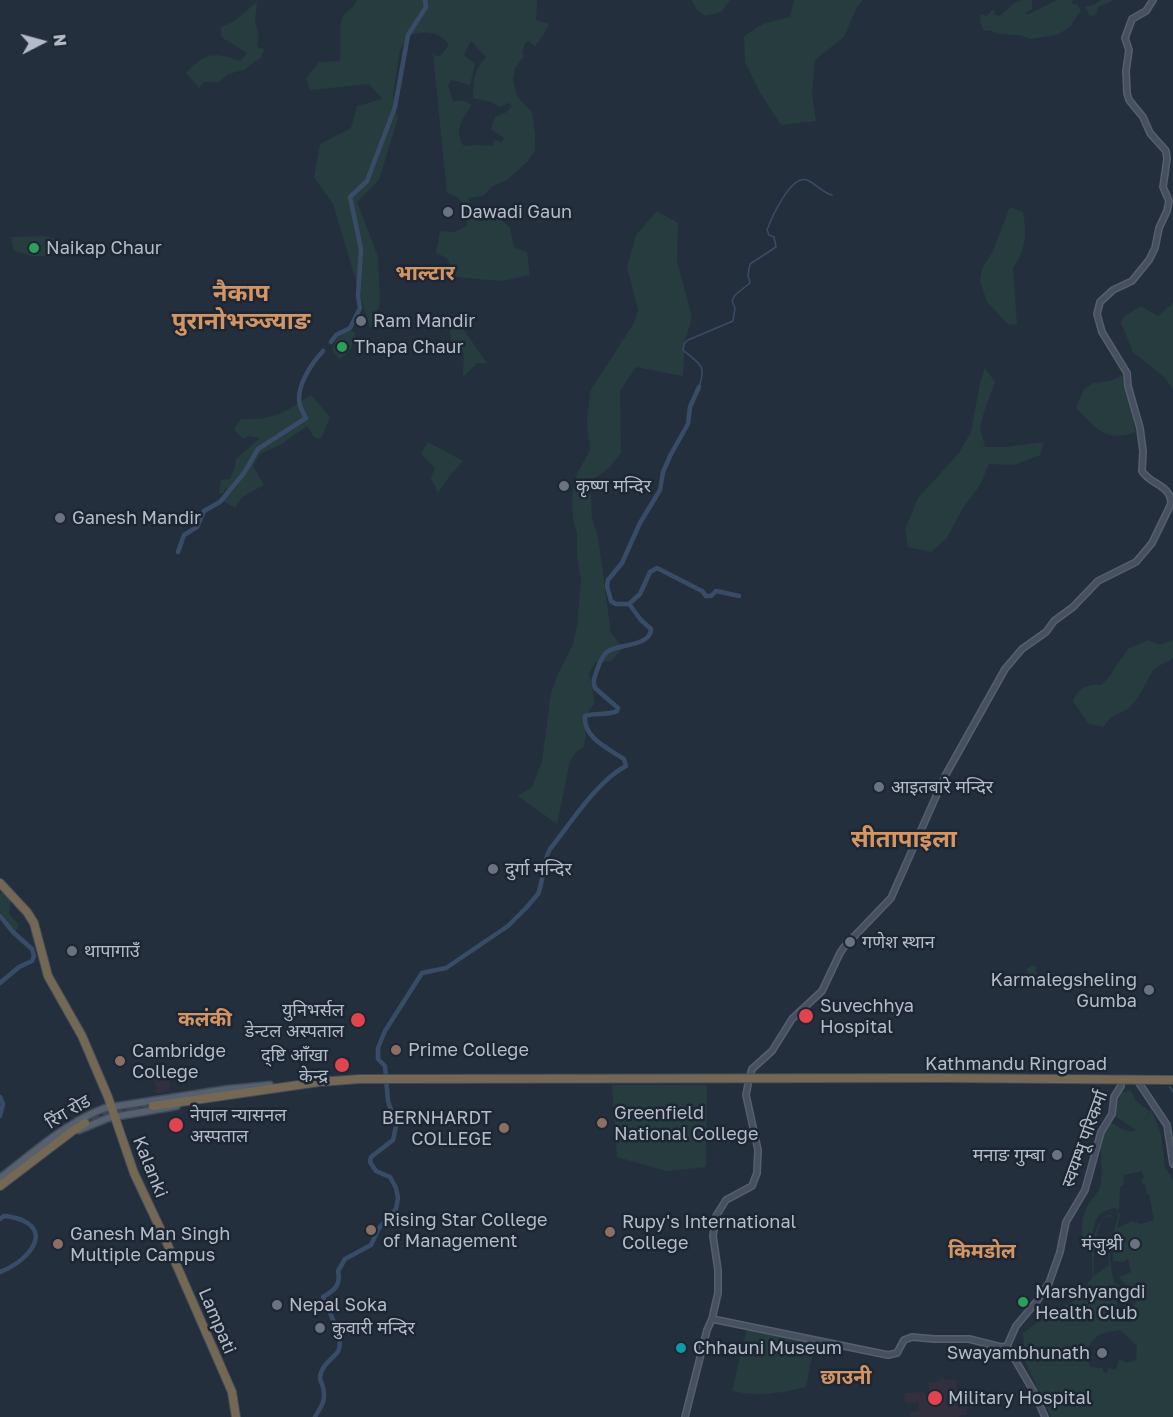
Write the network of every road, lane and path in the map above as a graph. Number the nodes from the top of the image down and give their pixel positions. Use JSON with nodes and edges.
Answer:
{"nodes":[{"id":1,"x":1153,"y":0,"type":"edge"},
{"id":2,"x":0,"y":884,"type":"edge"},
{"id":3,"x":749,"y":1078,"type":"junction"},
{"id":4,"x":1121,"y":1080,"type":"junction"},
{"id":5,"x":1137,"y":1080,"type":"junction"},
{"id":6,"x":1173,"y":1080,"type":"edge"},
{"id":7,"x":271,"y":1087,"type":"junction"},
{"id":8,"x":153,"y":1105,"type":"tunnel mouth"},
{"id":9,"x":111,"y":1106,"type":"junction"},
{"id":10,"x":114,"y":1117,"type":"junction"},
{"id":11,"x":84,"y":1122,"type":"tunnel mouth"},
{"id":12,"x":1173,"y":1164,"type":"edge"},
{"id":13,"x":0,"y":1184,"type":"edge"},
{"id":14,"x":174,"y":1261,"type":"joint"},
{"id":15,"x":712,"y":1318,"type":"junction"},
{"id":16,"x":726,"y":1321,"type":"junction"},
{"id":17,"x":704,"y":1341,"type":"junction"},
{"id":18,"x":1007,"y":1346,"type":"junction"},
{"id":19,"x":236,"y":1417,"type":"edge"},
{"id":20,"x":685,"y":1417,"type":"edge"},
{"id":21,"x":1045,"y":1417,"type":"edge"}],
"edges":[{"from":1,"to":3,"type":"main road"},
{"from":2,"to":9,"type":"highway"},
{"from":3,"to":4,"type":"highway","name":"Kathmandu Ringroad"},
{"from":3,"to":7,"type":"highway","name":"Kathmandu Ringroad"},
{"from":3,"to":15,"type":"main road"},
{"from":4,"to":5,"type":"highway","name":"Kathmandu Ringroad"},
{"from":4,"to":18,"type":"main road","name":"स्वयम्भू परिकर्मा"},
{"from":5,"to":6,"type":"highway","name":"Kathmandu Ringroad"},
{"from":5,"to":12,"type":"main road"},
{"from":7,"to":8,"type":"highway"},
{"from":7,"to":9,"type":"main road","name":"रिंग रोड"},
{"from":7,"to":10,"type":"main road"},
{"from":9,"to":10,"type":"highway"},
{"from":9,"to":13,"type":"main road","name":"रिंग रोड"},
{"from":10,"to":13,"type":"main road"},
{"from":10,"to":14,"type":"highway","name":"Kalanki"},
{"from":11,"to":13,"type":"highway"},
{"from":14,"to":19,"type":"highway","name":"Lampati"},
{"from":15,"to":16,"type":"main road"},
{"from":15,"to":17,"type":"main road"},
{"from":16,"to":17,"type":"main road"},
{"from":16,"to":18,"type":"main road"},
{"from":17,"to":20,"type":"main road"},
{"from":18,"to":21,"type":"main road"}]}
